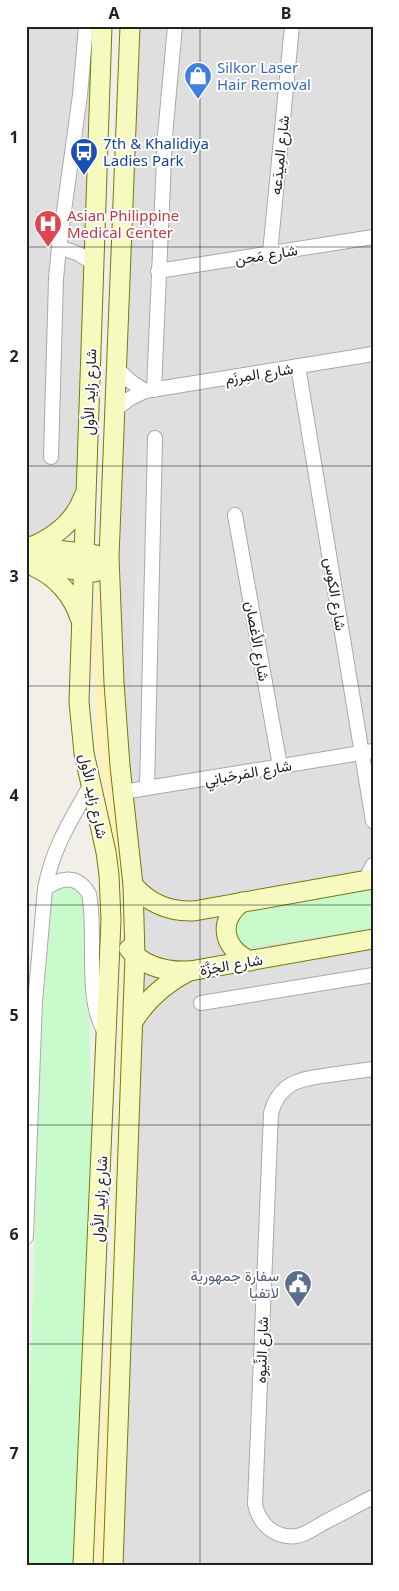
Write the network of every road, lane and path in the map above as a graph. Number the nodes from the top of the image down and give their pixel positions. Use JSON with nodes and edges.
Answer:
{"nodes":[{"id":1,"x":86,"y":26,"type":"edge"},
{"id":2,"x":102,"y":26,"type":"edge"},
{"id":3,"x":130,"y":26,"type":"edge"},
{"id":4,"x":175,"y":26,"type":"edge"},
{"id":5,"x":292,"y":26,"type":"edge"},
{"id":6,"x":373,"y":237,"type":"edge"},
{"id":7,"x":59,"y":247,"type":"junction"},
{"id":8,"x":270,"y":253,"type":"junction"},
{"id":9,"x":94,"y":263,"type":"junction"},
{"id":10,"x":158,"y":271,"type":"junction"},
{"id":11,"x":373,"y":354,"type":"edge"},
{"id":12,"x":298,"y":366,"type":"junction"},
{"id":13,"x":117,"y":369,"type":"junction"},
{"id":14,"x":150,"y":390,"type":"junction"},
{"id":15,"x":115,"y":410,"type":"junction"},
{"id":16,"x":156,"y":438,"type":"dead end"},
{"id":17,"x":51,"y":457,"type":"dead end"},
{"id":18,"x":86,"y":490,"type":"junction"},
{"id":19,"x":235,"y":515,"type":"dead end"},
{"id":20,"x":28,"y":556,"type":"edge"},
{"id":21,"x":83,"y":562,"type":"junction"},
{"id":22,"x":110,"y":565,"type":"junction"},
{"id":23,"x":82,"y":625,"type":"junction"},
{"id":24,"x":367,"y":752,"type":"edge"},
{"id":25,"x":280,"y":766,"type":"junction"},
{"id":26,"x":90,"y":786,"type":"junction"},
{"id":27,"x":147,"y":788,"type":"junction"},
{"id":28,"x":123,"y":792,"type":"junction"},
{"id":29,"x":373,"y":821,"type":"edge"},
{"id":30,"x":370,"y":875,"type":"edge"},
{"id":31,"x":133,"y":885,"type":"junction"},
{"id":32,"x":45,"y":888,"type":"junction"},
{"id":33,"x":242,"y":902,"type":"junction"},
{"id":34,"x":111,"y":920,"type":"junction"},
{"id":35,"x":373,"y":939,"type":"edge"},
{"id":36,"x":135,"y":956,"type":"junction"},
{"id":37,"x":250,"y":961,"type":"junction"},
{"id":38,"x":190,"y":971,"type":"junction"},
{"id":39,"x":373,"y":975,"type":"edge"},
{"id":40,"x":201,"y":1003,"type":"dead end"},
{"id":41,"x":134,"y":1020,"type":"junction"},
{"id":42,"x":106,"y":1033,"type":"junction"},
{"id":43,"x":373,"y":1069,"type":"edge"},
{"id":44,"x":26,"y":1237,"type":"edge"},
{"id":45,"x":373,"y":1497,"type":"edge"},
{"id":46,"x":83,"y":1565,"type":"edge"},
{"id":47,"x":113,"y":1565,"type":"edge"}],
"edges":[{"from":1,"to":7,"type":"street"},
{"from":2,"to":9,"type":"main road","name":"شارع زايد الأول"},
{"from":3,"to":13,"type":"main road","name":"شارع زايد الأول"},
{"from":4,"to":10,"type":"street"},
{"from":5,"to":8,"type":"street","name":"شارع المِيدَعه"},
{"from":6,"to":8,"type":"street","name":"شارع مَحن"},
{"from":7,"to":9,"type":"street"},
{"from":7,"to":17,"type":"street"},
{"from":8,"to":10,"type":"street","name":"شارع مَحن"},
{"from":9,"to":18,"type":"main road","name":"شارع زايد الأول"},
{"from":10,"to":14,"type":"street"},
{"from":11,"to":12,"type":"street","name":"شارع المِرزَم"},
{"from":12,"to":14,"type":"street","name":"شارع المِرزَم"},
{"from":12,"to":24,"type":"street","name":"شارع الكوس"},
{"from":13,"to":14,"type":"street"},
{"from":13,"to":15,"type":"main road","name":"شارع زايد الأول"},
{"from":14,"to":15,"type":"street","name":"شارع المِرزَم"},
{"from":15,"to":22,"type":"main road","name":"شارع زايد الأول"},
{"from":16,"to":27,"type":"street"},
{"from":18,"to":20,"type":"main road"},
{"from":18,"to":21,"type":"main road","name":"شارع زايد الأول"},
{"from":19,"to":25,"type":"street","name":"شارع الأغصان"},
{"from":20,"to":21,"type":"main road"},
{"from":20,"to":23,"type":"main road"},
{"from":21,"to":22,"type":"main road"},
{"from":21,"to":23,"type":"main road","name":"شارع زايد الأول"},
{"from":22,"to":28,"type":"main road","name":"شارع زايد الأول"},
{"from":23,"to":26,"type":"main road","name":"شارع زايد الأول"},
{"from":24,"to":25,"type":"street","name":"شارع المَرحَبانِي"},
{"from":24,"to":29,"type":"street","name":"شارع الكوس"},
{"from":25,"to":27,"type":"street","name":"شارع المَرحَبانِي"},
{"from":26,"to":32,"type":"street"},
{"from":26,"to":34,"type":"main road","name":"شارع زايد الأول"},
{"from":27,"to":28,"type":"street","name":"شارع المَرحَبانِي"},
{"from":28,"to":31,"type":"main road","name":"شارع زايد الأول"},
{"from":30,"to":33,"type":"main road"},
{"from":31,"to":33,"type":"main road"},
{"from":31,"to":36,"type":"main road","name":"شارع زايد الأول"},
{"from":32,"to":42,"type":"street"},
{"from":32,"to":44,"type":"street"},
{"from":33,"to":37,"type":"main road"},
{"from":34,"to":36,"type":"main road","name":"شارع الجَزَّة"},
{"from":34,"to":42,"type":"main road","name":"شارع زايد الأول"},
{"from":35,"to":37,"type":"main road","name":"شارع الجَزَّة"},
{"from":36,"to":38,"type":"main road","name":"شارع الجَزَّة"},
{"from":36,"to":41,"type":"main road","name":"شارع زايد الأول"},
{"from":37,"to":38,"type":"main road","name":"شارع الجَزَّة"},
{"from":38,"to":41,"type":"main road"},
{"from":39,"to":40,"type":"street"},
{"from":41,"to":47,"type":"main road","name":"شارع زايد الأول"},
{"from":42,"to":46,"type":"main road","name":"شارع زايد الأول"},
{"from":43,"to":45,"type":"street","name":"شارع النِّيوه"}]}
